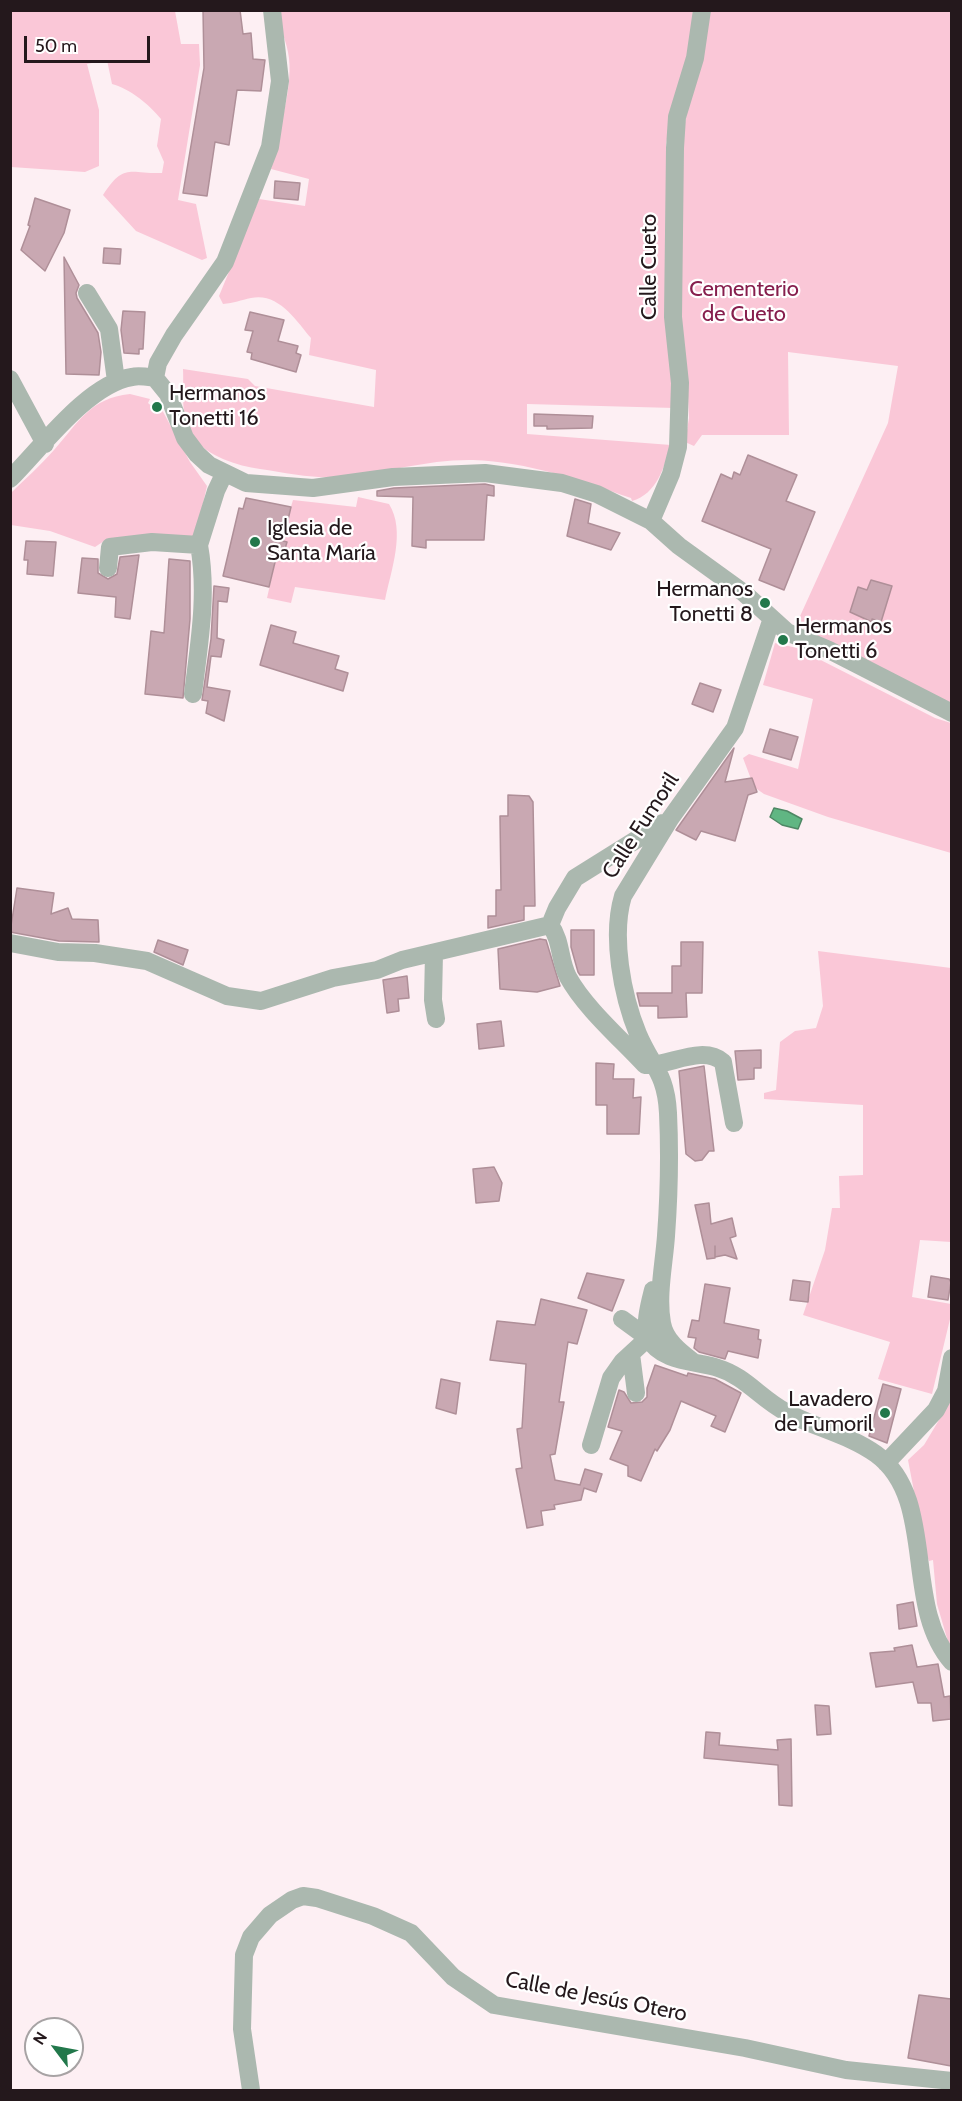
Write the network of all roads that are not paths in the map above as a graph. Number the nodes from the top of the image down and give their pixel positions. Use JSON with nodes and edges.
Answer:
{"nodes":[{"id":1,"x":272,"y":10,"type":"edge"},
{"id":2,"x":702,"y":10,"type":"edge"},
{"id":3,"x":87,"y":292,"type":"dead end"},
{"id":4,"x":155,"y":378,"type":"junction"},
{"id":5,"x":10,"y":379,"type":"edge"},
{"id":6,"x":116,"y":381,"type":"junction"},
{"id":7,"x":45,"y":444,"type":"junction"},
{"id":8,"x":224,"y":474,"type":"junction"},
{"id":9,"x":10,"y":479,"type":"edge"},
{"id":10,"x":651,"y":521,"type":"junction"},
{"id":11,"x":200,"y":545,"type":"junction"},
{"id":12,"x":108,"y":568,"type":"dead end"},
{"id":13,"x":771,"y":621,"type":"junction"},
{"id":14,"x":193,"y":694,"type":"dead end"},
{"id":15,"x":951,"y":713,"type":"edge"},
{"id":16,"x":670,"y":819,"type":"junction"},
{"id":17,"x":550,"y":925,"type":"junction"},
{"id":18,"x":10,"y":943,"type":"edge"},
{"id":19,"x":434,"y":953,"type":"junction"},
{"id":20,"x":436,"y":1019,"type":"dead end"},
{"id":21,"x":657,"y":1066,"type":"junction"},
{"id":22,"x":734,"y":1123,"type":"dead end"},
{"id":23,"x":666,"y":1236,"type":"junction"},
{"id":24,"x":622,"y":1319,"type":"dead end"},
{"id":25,"x":648,"y":1338,"type":"junction"},
{"id":26,"x":631,"y":1354,"type":"junction"},
{"id":27,"x":951,"y":1358,"type":"edge"},
{"id":28,"x":692,"y":1361,"type":"junction"},
{"id":29,"x":949,"y":1390,"type":"edge"},
{"id":30,"x":636,"y":1393,"type":"dead end"},
{"id":31,"x":591,"y":1445,"type":"dead end"},
{"id":32,"x":886,"y":1463,"type":"junction"},
{"id":33,"x":951,"y":1662,"type":"edge"},
{"id":34,"x":951,"y":2081,"type":"edge"},
{"id":35,"x":251,"y":2091,"type":"edge"}],
"edges":[{"from":1,"to":4,"type":"street"},
{"from":2,"to":10,"type":"street","name":"Calle Cueto"},
{"from":3,"to":6,"type":"street"},
{"from":4,"to":6,"type":"street"},
{"from":4,"to":8,"type":"street"},
{"from":5,"to":7,"type":"street"},
{"from":6,"to":7,"type":"street"},
{"from":7,"to":9,"type":"street"},
{"from":8,"to":10,"type":"street"},
{"from":8,"to":11,"type":"street"},
{"from":10,"to":13,"type":"street"},
{"from":11,"to":12,"type":"street"},
{"from":11,"to":14,"type":"street"},
{"from":13,"to":15,"type":"street"},
{"from":13,"to":16,"type":"street","name":"Calle Fumoril"},
{"from":16,"to":17,"type":"street"},
{"from":16,"to":21,"type":"street","name":"Calle Fumoril"},
{"from":17,"to":19,"type":"street"},
{"from":17,"to":21,"type":"street"},
{"from":18,"to":19,"type":"street"},
{"from":19,"to":20,"type":"street"},
{"from":21,"to":22,"type":"street"},
{"from":21,"to":23,"type":"street","name":"Calle Fumoril"},
{"from":23,"to":25,"type":"street","name":"Calle Fumoril"},
{"from":23,"to":28,"type":"street","name":"Calle Fumoril"},
{"from":24,"to":25,"type":"street"},
{"from":25,"to":26,"type":"street"},
{"from":25,"to":28,"type":"street"},
{"from":26,"to":30,"type":"street"},
{"from":26,"to":31,"type":"street"},
{"from":27,"to":29,"type":"street"},
{"from":28,"to":32,"type":"street"},
{"from":29,"to":32,"type":"street"},
{"from":32,"to":33,"type":"street"},
{"from":34,"to":35,"type":"street","name":"Calle de Jesús Otero"}]}
